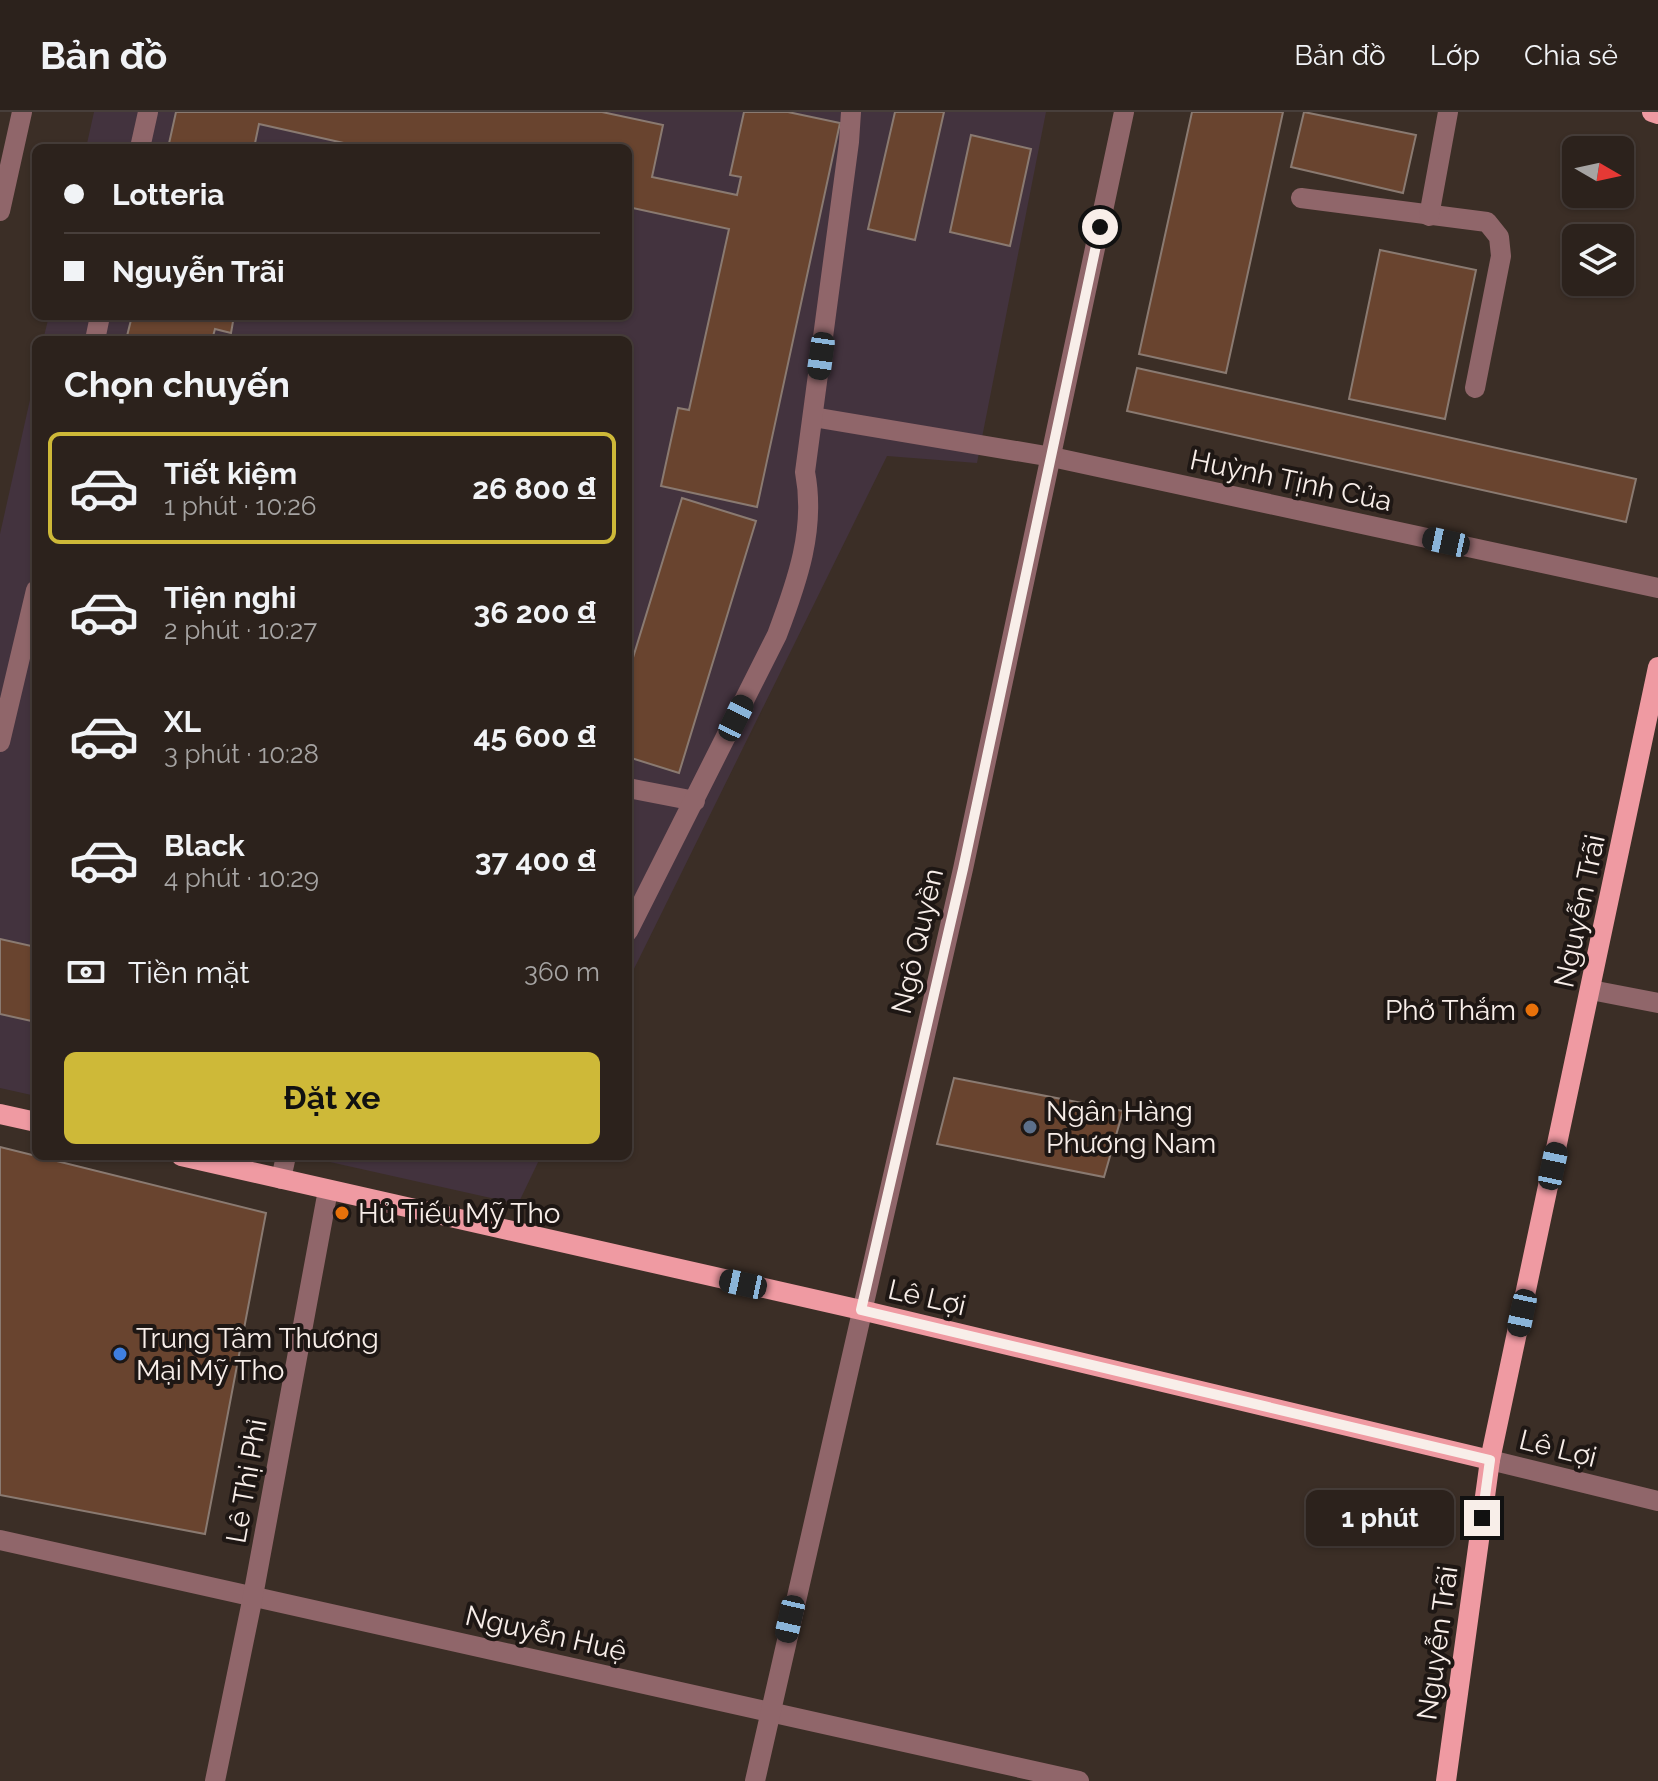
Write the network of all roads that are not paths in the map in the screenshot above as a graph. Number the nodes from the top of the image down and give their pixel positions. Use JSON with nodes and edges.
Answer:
{"nodes":[{"id":1,"x":22,"y":112,"type":"edge"},
{"id":2,"x":148,"y":112,"type":"edge"},
{"id":3,"x":851,"y":112,"type":"edge"},
{"id":4,"x":1124,"y":112,"type":"edge"},
{"id":5,"x":1448,"y":112,"type":"edge"},
{"id":6,"x":1652,"y":112,"type":"edge"},
{"id":7,"x":1658,"y":114,"type":"edge"},
{"id":8,"x":141,"y":144,"type":"edge"},
{"id":9,"x":1301,"y":198,"type":"dead end"},
{"id":10,"x":0,"y":211,"type":"edge"},
{"id":11,"x":1429,"y":216,"type":"junction"},
{"id":12,"x":1475,"y":388,"type":"dead end"},
{"id":13,"x":813,"y":417,"type":"junction"},
{"id":14,"x":1052,"y":457,"type":"junction"},
{"id":15,"x":1658,"y":588,"type":"edge"},
{"id":16,"x":32,"y":627,"type":"edge"},
{"id":17,"x":28,"y":664,"type":"edge"},
{"id":18,"x":1658,"y":667,"type":"edge"},
{"id":19,"x":0,"y":742,"type":"edge"},
{"id":20,"x":632,"y":789,"type":"edge"},
{"id":21,"x":695,"y":801,"type":"junction"},
{"id":22,"x":632,"y":923,"type":"edge"},
{"id":23,"x":1591,"y":990,"type":"junction"},
{"id":24,"x":1658,"y":1003,"type":"edge"},
{"id":25,"x":0,"y":1114,"type":"edge"},
{"id":26,"x":32,"y":1121,"type":"edge"},
{"id":27,"x":198,"y":1160,"type":"edge"},
{"id":28,"x":285,"y":1160,"type":"edge"},
{"id":29,"x":281,"y":1179,"type":"junction"},
{"id":30,"x":328,"y":1190,"type":"junction"},
{"id":31,"x":861,"y":1310,"type":"junction"},
{"id":32,"x":1490,"y":1460,"type":"junction"},
{"id":33,"x":1658,"y":1501,"type":"edge"},
{"id":34,"x":0,"y":1540,"type":"edge"},
{"id":35,"x":253,"y":1596,"type":"junction"},
{"id":36,"x":769,"y":1712,"type":"junction"},
{"id":37,"x":215,"y":1781,"type":"edge"},
{"id":38,"x":755,"y":1781,"type":"edge"},
{"id":39,"x":1079,"y":1781,"type":"edge"},
{"id":40,"x":1446,"y":1781,"type":"edge"}],
"edges":[{"from":1,"to":10,"type":"street"},
{"from":2,"to":8,"type":"street"},
{"from":3,"to":13,"type":"street"},
{"from":4,"to":14,"type":"street","name":"Ngô Quyền"},
{"from":5,"to":11,"type":"street"},
{"from":6,"to":7,"type":"main road"},
{"from":9,"to":11,"type":"street"},
{"from":11,"to":12,"type":"street"},
{"from":13,"to":14,"type":"street","name":"Huỳnh Tịnh Của"},
{"from":13,"to":21,"type":"street"},
{"from":14,"to":15,"type":"street","name":"Huỳnh Tịnh Của"},
{"from":14,"to":31,"type":"street","name":"Ngô Quyền"},
{"from":16,"to":17,"type":"street"},
{"from":17,"to":19,"type":"street"},
{"from":18,"to":23,"type":"main road","name":"Nguyễn Trãi"},
{"from":20,"to":21,"type":"street"},
{"from":21,"to":22,"type":"street"},
{"from":23,"to":24,"type":"street"},
{"from":23,"to":32,"type":"main road","name":"Nguyễn Trãi"},
{"from":25,"to":26,"type":"main road"},
{"from":27,"to":29,"type":"main road","name":"Lê Lợi"},
{"from":28,"to":29,"type":"street"},
{"from":29,"to":30,"type":"main road","name":"Lê Lợi"},
{"from":30,"to":31,"type":"main road","name":"Lê Lợi"},
{"from":30,"to":35,"type":"street","name":"Lê Thị Phỉ"},
{"from":31,"to":32,"type":"main road","name":"Lê Lợi"},
{"from":31,"to":36,"type":"street","name":"Ngô Quyền"},
{"from":32,"to":33,"type":"street","name":"Lê Lợi"},
{"from":32,"to":40,"type":"main road","name":"Nguyễn Trãi"},
{"from":34,"to":35,"type":"street","name":"Nguyễn Huệ"},
{"from":35,"to":36,"type":"street","name":"Nguyễn Huệ"},
{"from":35,"to":37,"type":"street","name":"Lê Thị Phỉ"},
{"from":36,"to":38,"type":"street","name":"Ngô Quyền"},
{"from":36,"to":39,"type":"street","name":"Nguyễn Huệ"}]}
